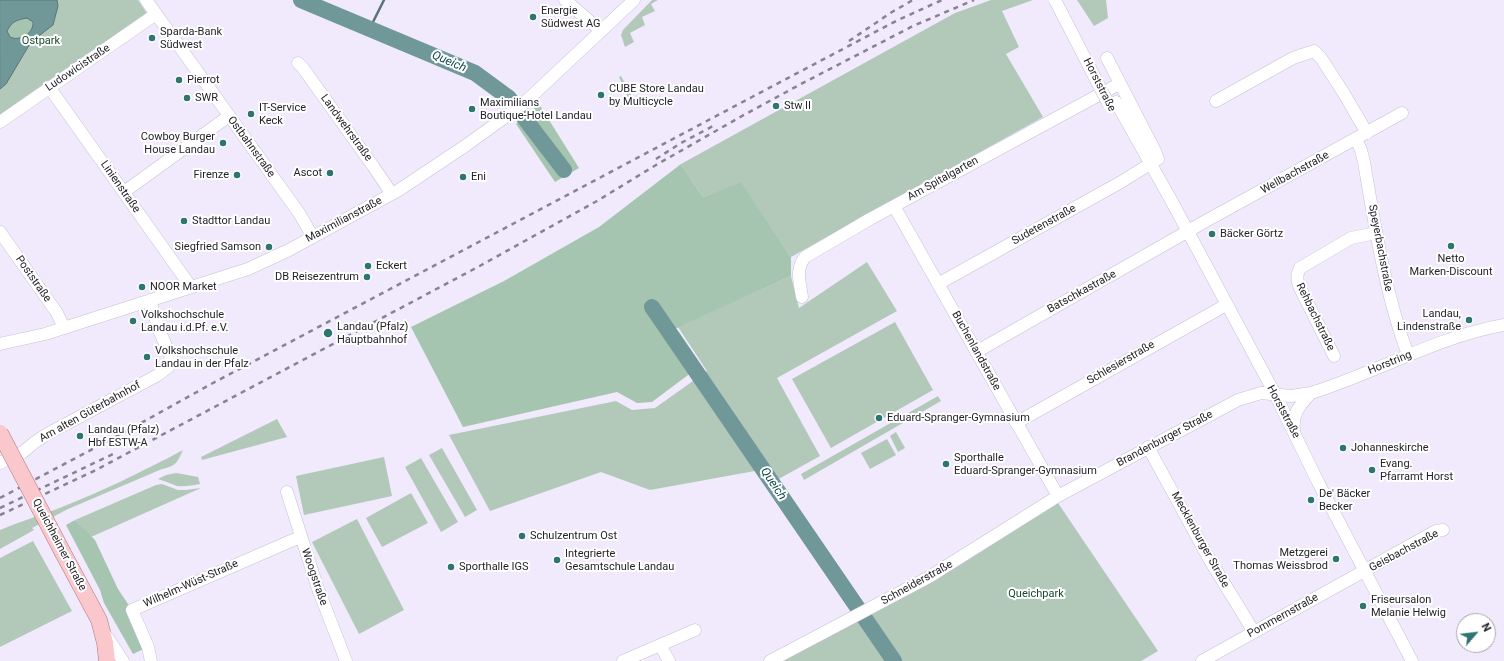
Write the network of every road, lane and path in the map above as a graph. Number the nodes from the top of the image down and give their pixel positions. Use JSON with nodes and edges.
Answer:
{"nodes":[{"id":1,"x":146,"y":0,"type":"edge"},
{"id":2,"x":565,"y":0,"type":"edge"},
{"id":3,"x":634,"y":0,"type":"edge"},
{"id":4,"x":1055,"y":0,"type":"edge"},
{"id":5,"x":1064,"y":0,"type":"edge"},
{"id":6,"x":156,"y":14,"type":"junction"},
{"id":7,"x":601,"y":31,"type":"junction"},
{"id":8,"x":1107,"y":58,"type":"dead end"},
{"id":9,"x":298,"y":63,"type":"dead end"},
{"id":10,"x":1119,"y":84,"type":"junction"},
{"id":11,"x":49,"y":87,"type":"junction"},
{"id":12,"x":1216,"y":101,"type":"dead end"},
{"id":13,"x":1113,"y":103,"type":"junction"},
{"id":14,"x":1402,"y":113,"type":"dead end"},
{"id":15,"x":229,"y":116,"type":"junction"},
{"id":16,"x":0,"y":122,"type":"edge"},
{"id":17,"x":1367,"y":133,"type":"junction"},
{"id":18,"x":1356,"y":139,"type":"junction"},
{"id":19,"x":1150,"y":165,"type":"junction"},
{"id":20,"x":124,"y":192,"type":"junction"},
{"id":21,"x":392,"y":194,"type":"junction"},
{"id":22,"x":894,"y":206,"type":"junction"},
{"id":23,"x":0,"y":232,"type":"edge"},
{"id":24,"x":1187,"y":232,"type":"junction"},
{"id":25,"x":1376,"y":233,"type":"junction"},
{"id":26,"x":313,"y":237,"type":"junction"},
{"id":27,"x":938,"y":284,"type":"junction"},
{"id":28,"x":191,"y":287,"type":"junction"},
{"id":29,"x":802,"y":297,"type":"dead end"},
{"id":30,"x":150,"y":300,"type":"junction"},
{"id":31,"x":1226,"y":305,"type":"junction"},
{"id":32,"x":1504,"y":325,"type":"edge"},
{"id":33,"x":64,"y":328,"type":"junction"},
{"id":34,"x":0,"y":344,"type":"edge"},
{"id":35,"x":976,"y":352,"type":"junction"},
{"id":36,"x":1334,"y":356,"type":"dead end"},
{"id":37,"x":1408,"y":356,"type":"junction"},
{"id":38,"x":1311,"y":393,"type":"junction"},
{"id":39,"x":1275,"y":394,"type":"junction"},
{"id":40,"x":1016,"y":423,"type":"junction"},
{"id":41,"x":1294,"y":431,"type":"junction"},
{"id":42,"x":0,"y":433,"type":"edge"},
{"id":43,"x":1148,"y":447,"type":"junction"},
{"id":44,"x":0,"y":464,"type":"edge"},
{"id":45,"x":287,"y":492,"type":"dead end"},
{"id":46,"x":1058,"y":496,"type":"junction"},
{"id":47,"x":1443,"y":530,"type":"dead end"},
{"id":48,"x":300,"y":537,"type":"junction"},
{"id":49,"x":1365,"y":571,"type":"junction"},
{"id":50,"x":695,"y":630,"type":"dead end"},
{"id":51,"x":103,"y":631,"type":"junction"},
{"id":52,"x":1254,"y":632,"type":"junction"},
{"id":53,"x":660,"y":645,"type":"junction"},
{"id":54,"x":626,"y":660,"type":"edge"},
{"id":55,"x":107,"y":661,"type":"edge"},
{"id":56,"x":123,"y":661,"type":"edge"},
{"id":57,"x":151,"y":661,"type":"edge"},
{"id":58,"x":346,"y":661,"type":"edge"},
{"id":59,"x":669,"y":661,"type":"edge"},
{"id":60,"x":770,"y":661,"type":"edge"},
{"id":61,"x":1202,"y":661,"type":"edge"},
{"id":62,"x":1412,"y":661,"type":"edge"}],
"edges":[{"from":1,"to":6,"type":"street","name":"Ostbahnstraße"},
{"from":2,"to":7,"type":"street"},
{"from":3,"to":7,"type":"street","name":"Maximilianstraße"},
{"from":4,"to":13,"type":"street","name":"Horststraße","bridge":true},
{"from":5,"to":13,"type":"street","name":"Horststraße"},
{"from":6,"to":11,"type":"street","name":"Ludowicistraße"},
{"from":6,"to":15,"type":"street","name":"Ostbahnstraße"},
{"from":7,"to":21,"type":"street","name":"Maximilianstraße"},
{"from":8,"to":10,"type":"street","name":"Horststraße"},
{"from":9,"to":21,"type":"street","name":"Landwehrstraße"},
{"from":10,"to":19,"type":"street","name":"Horststraße"},
{"from":10,"to":22,"type":"street","name":"Am Spitalgarten"},
{"from":11,"to":16,"type":"street","name":"Ludowicistraße"},
{"from":11,"to":20,"type":"street","name":"Linienstraße"},
{"from":12,"to":17,"type":"street"},
{"from":13,"to":19,"type":"street","name":"Horststraße"},
{"from":14,"to":17,"type":"street","name":"Wellbachstraße"},
{"from":15,"to":20,"type":"street"},
{"from":15,"to":26,"type":"street","name":"Ostbahnstraße"},
{"from":17,"to":18,"type":"street","name":"Wellbachstraße"},
{"from":18,"to":24,"type":"street","name":"Wellbachstraße"},
{"from":18,"to":25,"type":"street","name":"Speyerbachstraße"},
{"from":19,"to":24,"type":"street","name":"Horststraße"},
{"from":19,"to":27,"type":"street","name":"Sudetenstraße"},
{"from":20,"to":28,"type":"street","name":"Linienstraße"},
{"from":21,"to":26,"type":"street","name":"Maximilianstraße"},
{"from":22,"to":27,"type":"street","name":"Buchenlandstraße"},
{"from":22,"to":29,"type":"street","name":"Am Spitalgarten"},
{"from":23,"to":33,"type":"street","name":"Poststraße"},
{"from":24,"to":31,"type":"street","name":"Horststraße"},
{"from":24,"to":35,"type":"street","name":"Batschkastraße"},
{"from":25,"to":36,"type":"street","name":"Rehbachstraße"},
{"from":25,"to":37,"type":"street","name":"Speyerbachstraße"},
{"from":26,"to":28,"type":"street","name":"Maximilianstraße"},
{"from":27,"to":35,"type":"street","name":"Buchenlandstraße"},
{"from":28,"to":30,"type":"street","name":"Maximilianstraße"},
{"from":30,"to":33,"type":"street","name":"Maximilianstraße"},
{"from":30,"to":44,"type":"street","name":"Am alten Güterbahnhof"},
{"from":31,"to":39,"type":"street","name":"Horststraße"},
{"from":31,"to":40,"type":"street","name":"Schlesierstraße"},
{"from":32,"to":37,"type":"street","name":"Horstring"},
{"from":33,"to":34,"type":"street","name":"Maximilianstraße"},
{"from":35,"to":40,"type":"street","name":"Buchenlandstraße"},
{"from":37,"to":38,"type":"street","name":"Horstring"},
{"from":38,"to":39,"type":"street","name":"Horstring"},
{"from":38,"to":41,"type":"street"},
{"from":39,"to":41,"type":"street","name":"Horststraße"},
{"from":39,"to":43,"type":"street","name":"Brandenburger Straße"},
{"from":40,"to":46,"type":"street","name":"Buchenlandstraße"},
{"from":41,"to":49,"type":"street","name":"Horststraße"},
{"from":42,"to":51,"type":"main road","name":"Queichheimer Straße","bridge":true},
{"from":43,"to":46,"type":"street","name":"Brandenburger Straße"},
{"from":43,"to":52,"type":"street","name":"Mecklenburger Straße"},
{"from":45,"to":48,"type":"street","name":"Woogstraße"},
{"from":46,"to":60,"type":"street","name":"Schneiderstraße"},
{"from":47,"to":49,"type":"street","name":"Geisbachstraße"},
{"from":48,"to":57,"type":"street","name":"Wilhelm-Wüst-Straße"},
{"from":48,"to":58,"type":"street","name":"Woogstraße"},
{"from":49,"to":52,"type":"street","name":"Pommernstraße"},
{"from":49,"to":62,"type":"street","name":"Horststraße"},
{"from":50,"to":53,"type":"street"},
{"from":51,"to":55,"type":"main road","name":"Queichheimer Straße"},
{"from":51,"to":56,"type":"street"},
{"from":52,"to":61,"type":"street","name":"Pommernstraße"},
{"from":53,"to":54,"type":"street"},
{"from":53,"to":59,"type":"street"}]}
